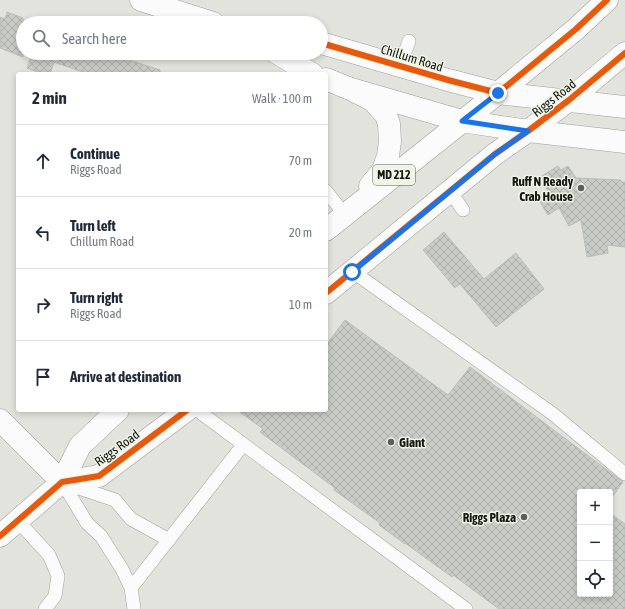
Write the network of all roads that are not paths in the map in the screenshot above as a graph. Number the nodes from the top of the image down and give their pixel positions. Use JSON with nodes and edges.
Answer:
{"nodes":[{"id":1,"x":141,"y":0,"type":"edge"},
{"id":2,"x":606,"y":0,"type":"edge"},
{"id":3,"x":191,"y":16,"type":"edge"},
{"id":4,"x":409,"y":41,"type":"dead end"},
{"id":5,"x":328,"y":45,"type":"edge"},
{"id":6,"x":625,"y":53,"type":"edge"},
{"id":7,"x":288,"y":60,"type":"edge"},
{"id":8,"x":400,"y":66,"type":"junction"},
{"id":9,"x":308,"y":72,"type":"edge"},
{"id":10,"x":328,"y":81,"type":"edge"},
{"id":11,"x":348,"y":88,"type":"junction"},
{"id":12,"x":498,"y":93,"type":"junction"},
{"id":13,"x":569,"y":100,"type":"junction"},
{"id":14,"x":625,"y":108,"type":"edge"},
{"id":15,"x":462,"y":121,"type":"junction"},
{"id":16,"x":528,"y":131,"type":"junction"},
{"id":17,"x":625,"y":142,"type":"edge"},
{"id":18,"x":450,"y":191,"type":"junction"},
{"id":19,"x":328,"y":193,"type":"edge"},
{"id":20,"x":351,"y":210,"type":"junction"},
{"id":21,"x":463,"y":210,"type":"dead end"},
{"id":22,"x":328,"y":228,"type":"edge"},
{"id":23,"x":352,"y":272,"type":"junction"},
{"id":24,"x":328,"y":291,"type":"edge"},
{"id":25,"x":116,"y":412,"type":"edge"},
{"id":26,"x":184,"y":412,"type":"edge"},
{"id":27,"x":200,"y":412,"type":"edge"},
{"id":28,"x":0,"y":420,"type":"edge"},
{"id":29,"x":243,"y":445,"type":"junction"},
{"id":30,"x":625,"y":474,"type":"edge"},
{"id":31,"x":62,"y":482,"type":"junction"},
{"id":32,"x":18,"y":521,"type":"junction"},
{"id":33,"x":0,"y":536,"type":"edge"},
{"id":34,"x":169,"y":540,"type":"junction"},
{"id":35,"x":131,"y":588,"type":"junction"},
{"id":36,"x":45,"y":609,"type":"edge"},
{"id":37,"x":134,"y":609,"type":"edge"},
{"id":38,"x":466,"y":609,"type":"edge"}],
"edges":[{"from":1,"to":3,"type":"main road"},
{"from":2,"to":12,"type":"main road","number":"MD 212"},
{"from":4,"to":8,"type":"lane"},
{"from":5,"to":8,"type":"main road","name":"Chillum Road"},
{"from":6,"to":13,"type":"main road","name":"Riggs Road"},
{"from":7,"to":9,"type":"main road"},
{"from":8,"to":12,"type":"main road","name":"Chillum Road"},
{"from":10,"to":11,"type":"main road"},
{"from":11,"to":15,"type":"main road"},
{"from":11,"to":20,"type":"main road"},
{"from":12,"to":13,"type":"main road","name":"Chillum Road"},
{"from":12,"to":15,"type":"main road","number":"MD 212"},
{"from":13,"to":14,"type":"main road","name":"Chillum Road"},
{"from":13,"to":16,"type":"main road","name":"Riggs Road"},
{"from":15,"to":16,"type":"main road"},
{"from":15,"to":20,"type":"main road","number":"MD 212"},
{"from":16,"to":17,"type":"main road"},
{"from":16,"to":18,"type":"main road","name":"Riggs Road"},
{"from":18,"to":21,"type":"lane"},
{"from":18,"to":23,"type":"main road","name":"Riggs Road"},
{"from":19,"to":20,"type":"lane"},
{"from":20,"to":22,"type":"main road","number":"MD 212"},
{"from":23,"to":24,"type":"main road","name":"Riggs Road"},
{"from":23,"to":30,"type":"lane"},
{"from":25,"to":31,"type":"main road","name":"Riggs Road"},
{"from":26,"to":31,"type":"main road","name":"Riggs Road"},
{"from":27,"to":29,"type":"lane"},
{"from":28,"to":31,"type":"main road"},
{"from":29,"to":34,"type":"lane"},
{"from":29,"to":38,"type":"lane"},
{"from":31,"to":32,"type":"main road","name":"Riggs Road"},
{"from":31,"to":34,"type":"lane"},
{"from":31,"to":35,"type":"lane"},
{"from":32,"to":33,"type":"main road","name":"Riggs Road"},
{"from":32,"to":36,"type":"lane"},
{"from":34,"to":35,"type":"lane"},
{"from":35,"to":37,"type":"lane"}]}
